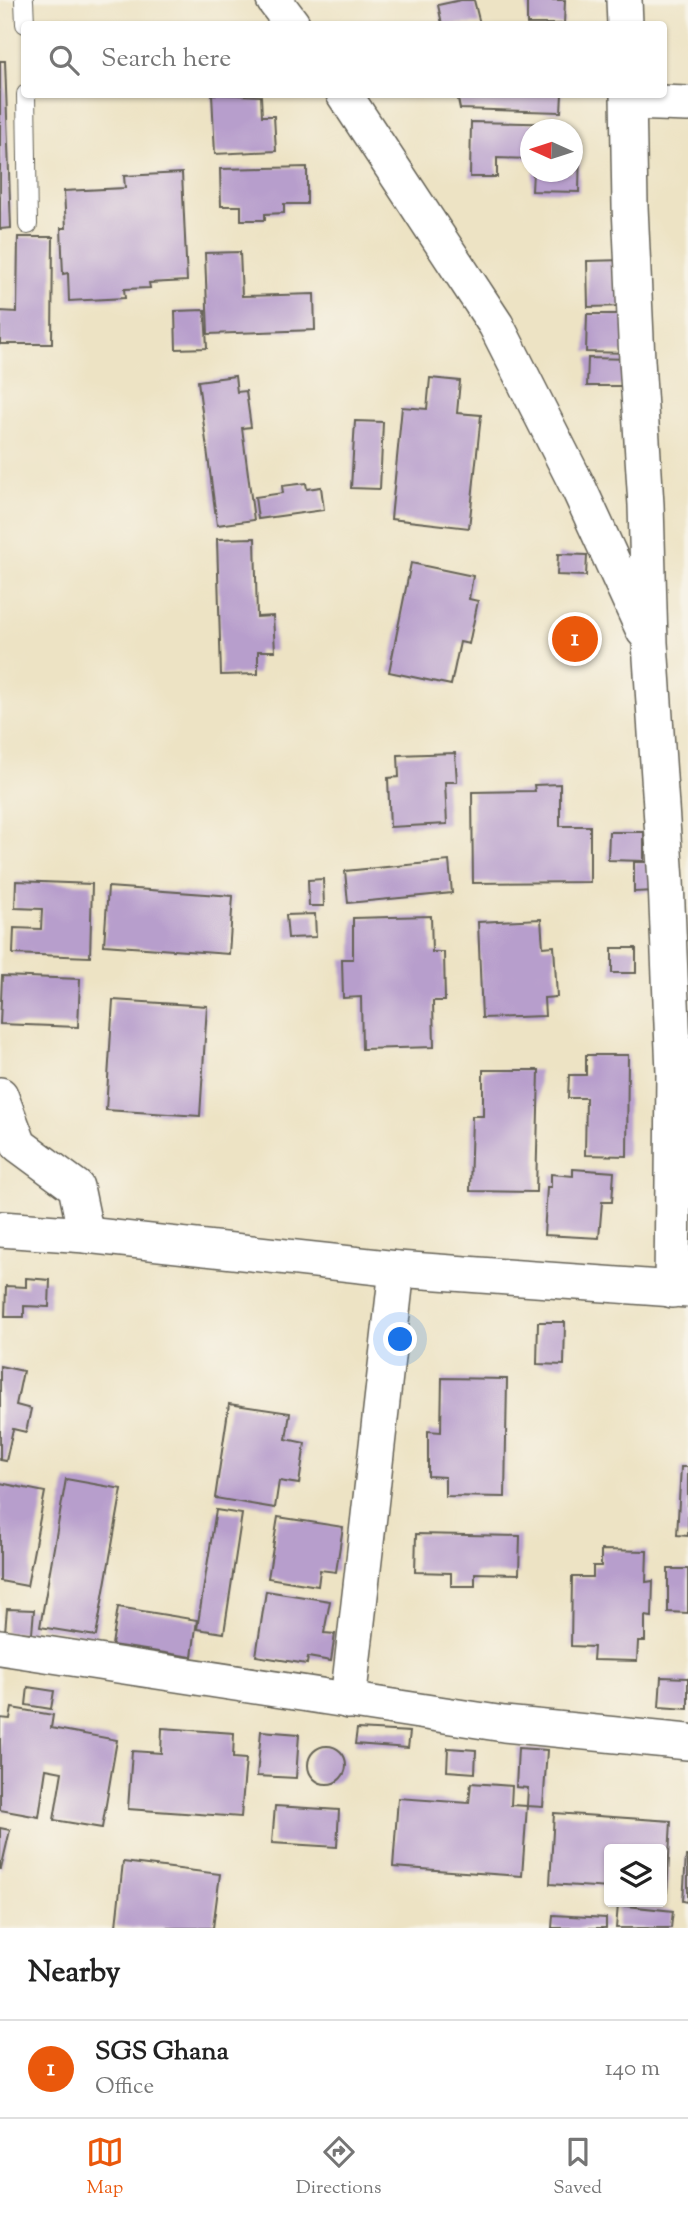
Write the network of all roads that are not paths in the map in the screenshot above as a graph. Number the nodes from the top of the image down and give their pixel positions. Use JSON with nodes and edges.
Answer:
{"nodes":[{"id":1,"x":24,"y":0,"type":"edge"},
{"id":2,"x":274,"y":0,"type":"edge"},
{"id":3,"x":624,"y":0,"type":"edge"},
{"id":4,"x":25,"y":21,"type":"edge"},
{"id":5,"x":290,"y":21,"type":"edge"},
{"id":6,"x":625,"y":21,"type":"edge"},
{"id":7,"x":26,"y":98,"type":"edge"},
{"id":8,"x":347,"y":98,"type":"edge"},
{"id":9,"x":628,"y":98,"type":"edge"},
{"id":10,"x":688,"y":104,"type":"edge"},
{"id":11,"x":28,"y":225,"type":"dead end"},
{"id":12,"x":650,"y":643,"type":"junction"},
{"id":13,"x":0,"y":1095,"type":"edge"},
{"id":14,"x":0,"y":1229,"type":"edge"},
{"id":15,"x":86,"y":1236,"type":"junction"},
{"id":16,"x":397,"y":1269,"type":"junction"},
{"id":17,"x":680,"y":1290,"type":"edge"},
{"id":18,"x":0,"y":1647,"type":"edge"},
{"id":19,"x":348,"y":1701,"type":"junction"},
{"id":20,"x":688,"y":1742,"type":"edge"}],
"edges":[{"from":1,"to":4,"type":"lane"},
{"from":2,"to":5,"type":"street"},
{"from":3,"to":6,"type":"street"},
{"from":7,"to":11,"type":"lane"},
{"from":8,"to":12,"type":"street"},
{"from":9,"to":10,"type":"street"},
{"from":9,"to":12,"type":"street"},
{"from":12,"to":17,"type":"street"},
{"from":13,"to":15,"type":"street"},
{"from":14,"to":15,"type":"street"},
{"from":15,"to":16,"type":"street"},
{"from":16,"to":17,"type":"street"},
{"from":16,"to":19,"type":"street"},
{"from":18,"to":19,"type":"street"},
{"from":19,"to":20,"type":"street"}]}
